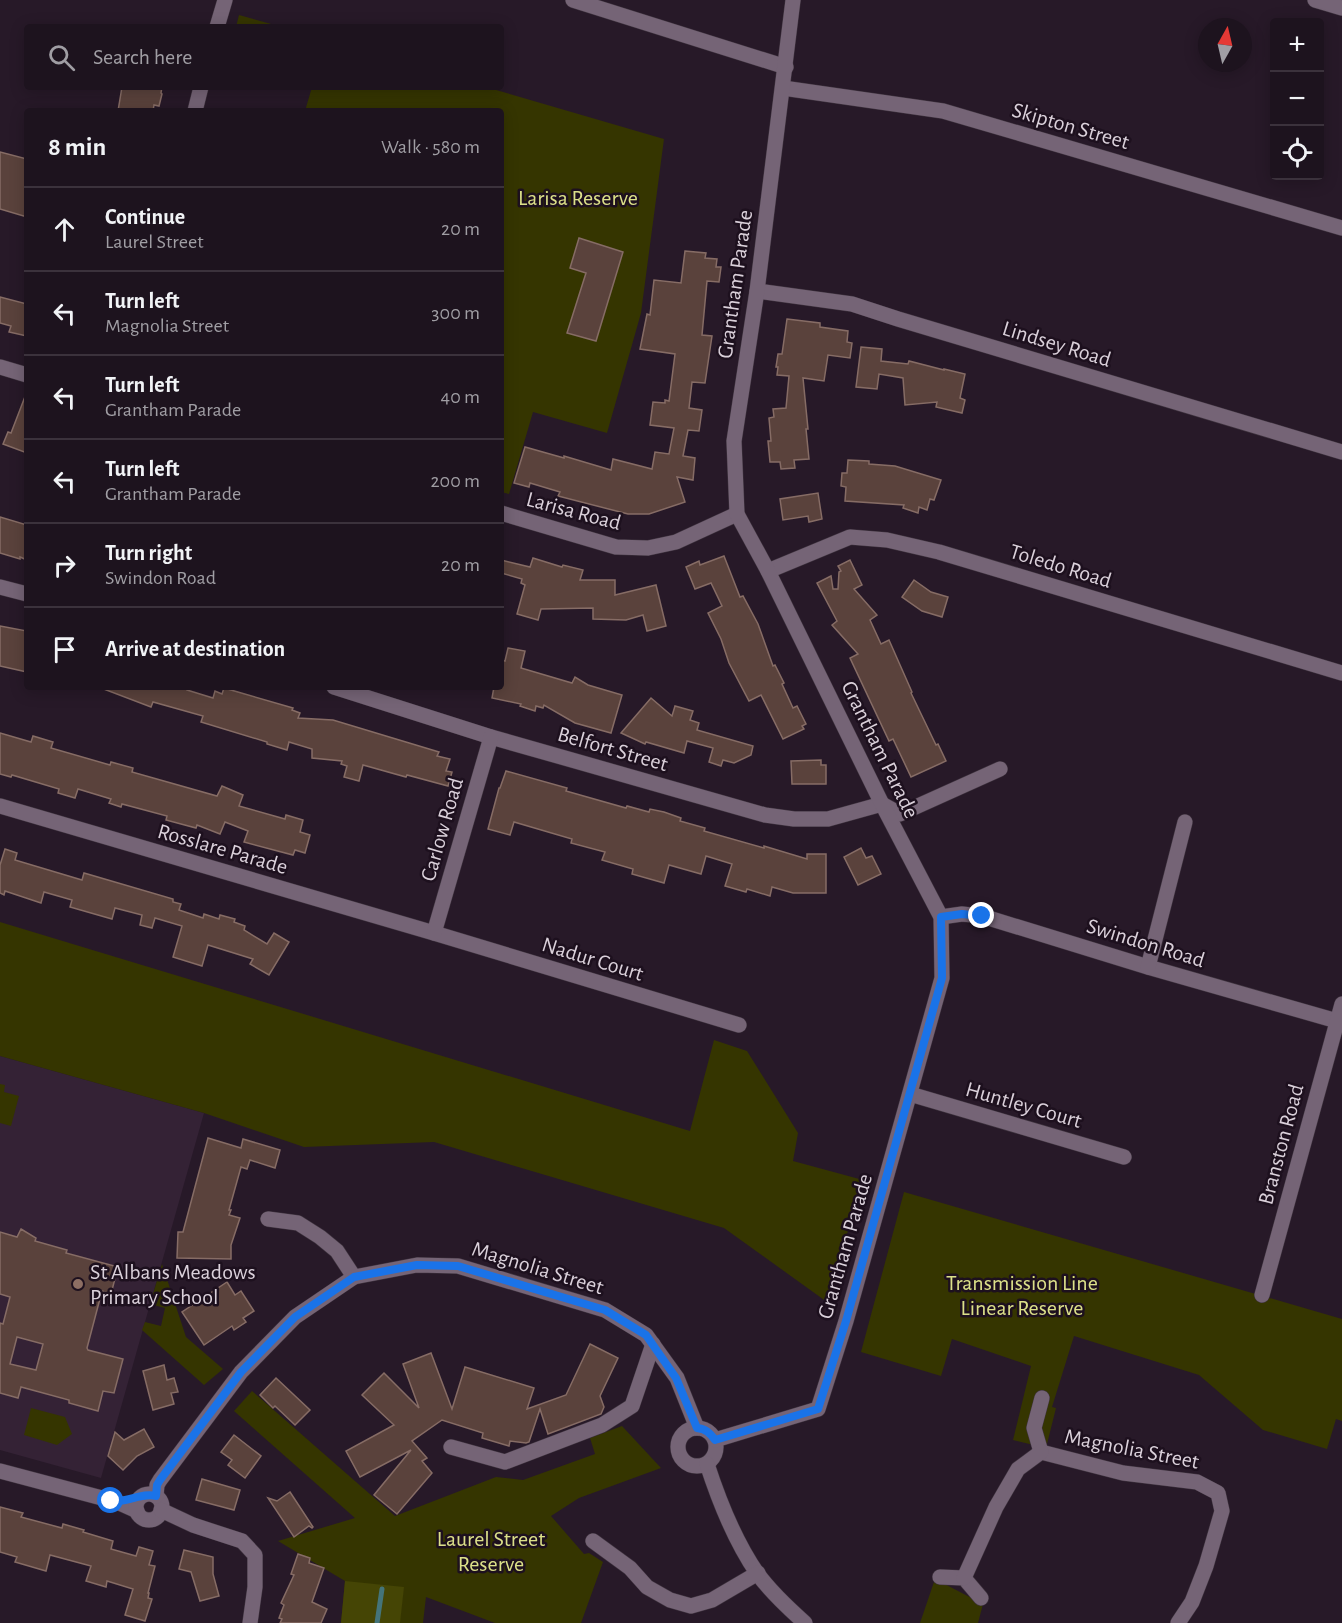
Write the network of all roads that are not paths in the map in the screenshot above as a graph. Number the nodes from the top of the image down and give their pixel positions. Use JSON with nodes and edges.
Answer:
{"nodes":[{"id":1,"x":225,"y":0,"type":"edge"},
{"id":2,"x":793,"y":0,"type":"edge"},
{"id":3,"x":1315,"y":0,"type":"edge"},
{"id":4,"x":579,"y":1,"type":"edge"},
{"id":5,"x":1342,"y":8,"type":"edge"},
{"id":6,"x":219,"y":24,"type":"edge"},
{"id":7,"x":786,"y":67,"type":"junction"},
{"id":8,"x":783,"y":88,"type":"junction"},
{"id":9,"x":200,"y":90,"type":"edge"},
{"id":10,"x":196,"y":108,"type":"edge"},
{"id":11,"x":1342,"y":228,"type":"edge"},
{"id":12,"x":757,"y":291,"type":"junction"},
{"id":13,"x":0,"y":367,"type":"edge"},
{"id":14,"x":24,"y":374,"type":"edge"},
{"id":15,"x":1342,"y":452,"type":"edge"},
{"id":16,"x":504,"y":514,"type":"edge"},
{"id":17,"x":737,"y":514,"type":"junction"},
{"id":18,"x":768,"y":571,"type":"junction"},
{"id":19,"x":0,"y":586,"type":"edge"},
{"id":20,"x":24,"y":593,"type":"edge"},
{"id":21,"x":1342,"y":673,"type":"edge"},
{"id":22,"x":343,"y":690,"type":"edge"},
{"id":23,"x":491,"y":737,"type":"junction"},
{"id":24,"x":1000,"y":769,"type":"dead end"},
{"id":25,"x":882,"y":804,"type":"junction"},
{"id":26,"x":0,"y":806,"type":"edge"},
{"id":27,"x":1185,"y":822,"type":"dead end"},
{"id":28,"x":941,"y":917,"type":"junction"},
{"id":29,"x":434,"y":933,"type":"junction"},
{"id":30,"x":1148,"y":967,"type":"junction"},
{"id":31,"x":1342,"y":1004,"type":"edge"},
{"id":32,"x":1337,"y":1021,"type":"junction"},
{"id":33,"x":739,"y":1025,"type":"dead end"},
{"id":34,"x":910,"y":1094,"type":"junction"},
{"id":35,"x":1124,"y":1157,"type":"dead end"},
{"id":36,"x":268,"y":1219,"type":"dead end"},
{"id":37,"x":354,"y":1277,"type":"junction"},
{"id":38,"x":1262,"y":1295,"type":"dead end"},
{"id":39,"x":652,"y":1344,"type":"junction"},
{"id":40,"x":1042,"y":1398,"type":"dead end"},
{"id":41,"x":697,"y":1428,"type":"junction"},
{"id":42,"x":715,"y":1440,"type":"junction"},
{"id":43,"x":451,"y":1447,"type":"dead end"},
{"id":44,"x":1041,"y":1452,"type":"junction"},
{"id":45,"x":707,"y":1464,"type":"junction"},
{"id":46,"x":0,"y":1471,"type":"edge"},
{"id":47,"x":149,"y":1504,"type":"junction"},
{"id":48,"x":593,"y":1541,"type":"dead end"},
{"id":49,"x":758,"y":1574,"type":"junction"},
{"id":50,"x":940,"y":1577,"type":"dead end"},
{"id":51,"x":964,"y":1578,"type":"junction"},
{"id":52,"x":981,"y":1598,"type":"dead end"},
{"id":53,"x":250,"y":1623,"type":"edge"},
{"id":54,"x":805,"y":1623,"type":"edge"},
{"id":55,"x":1178,"y":1623,"type":"edge"}],
"edges":[{"from":1,"to":6,"type":"street"},
{"from":2,"to":7,"type":"street","name":"Grantham Parade"},
{"from":3,"to":5,"type":"street"},
{"from":4,"to":7,"type":"street"},
{"from":7,"to":8,"type":"street","name":"Grantham Parade"},
{"from":8,"to":11,"type":"street","name":"Skipton Street"},
{"from":8,"to":12,"type":"street","name":"Grantham Parade"},
{"from":9,"to":10,"type":"street"},
{"from":12,"to":15,"type":"street","name":"Lindsey Road"},
{"from":12,"to":17,"type":"street","name":"Grantham Parade"},
{"from":13,"to":14,"type":"street"},
{"from":16,"to":17,"type":"street","name":"Larisa Road"},
{"from":17,"to":18,"type":"street","name":"Grantham Parade"},
{"from":18,"to":21,"type":"street","name":"Toledo Road"},
{"from":18,"to":25,"type":"street","name":"Grantham Parade"},
{"from":19,"to":20,"type":"street"},
{"from":22,"to":23,"type":"street","name":"Belfort Street"},
{"from":23,"to":25,"type":"street","name":"Belfort Street"},
{"from":23,"to":29,"type":"street","name":"Carlow Road"},
{"from":24,"to":25,"type":"street"},
{"from":25,"to":28,"type":"street","name":"Grantham Parade"},
{"from":26,"to":29,"type":"street","name":"Rosslare Parade"},
{"from":27,"to":30,"type":"street"},
{"from":28,"to":30,"type":"street","name":"Swindon Road"},
{"from":28,"to":34,"type":"street","name":"Grantham Parade"},
{"from":29,"to":33,"type":"street","name":"Nadur Court"},
{"from":30,"to":32,"type":"street","name":"Swindon Road"},
{"from":31,"to":32,"type":"street","name":"Branston Road"},
{"from":32,"to":38,"type":"street","name":"Branston Road"},
{"from":34,"to":35,"type":"street","name":"Huntley Court"},
{"from":34,"to":42,"type":"street","name":"Grantham Parade"},
{"from":36,"to":37,"type":"street"},
{"from":37,"to":39,"type":"street","name":"Magnolia Street"},
{"from":37,"to":47,"type":"street","name":"Magnolia Street"},
{"from":39,"to":41,"type":"street","name":"Magnolia Street"},
{"from":39,"to":43,"type":"street"},
{"from":40,"to":44,"type":"street"},
{"from":41,"to":42,"type":"street"},
{"from":41,"to":45,"type":"street"},
{"from":42,"to":45,"type":"street"},
{"from":44,"to":51,"type":"street"},
{"from":44,"to":55,"type":"street","name":"Magnolia Street"},
{"from":45,"to":49,"type":"street"},
{"from":46,"to":47,"type":"street"},
{"from":47,"to":53,"type":"street"},
{"from":48,"to":49,"type":"street"},
{"from":49,"to":54,"type":"street"},
{"from":50,"to":51,"type":"street"},
{"from":51,"to":52,"type":"street"}]}
